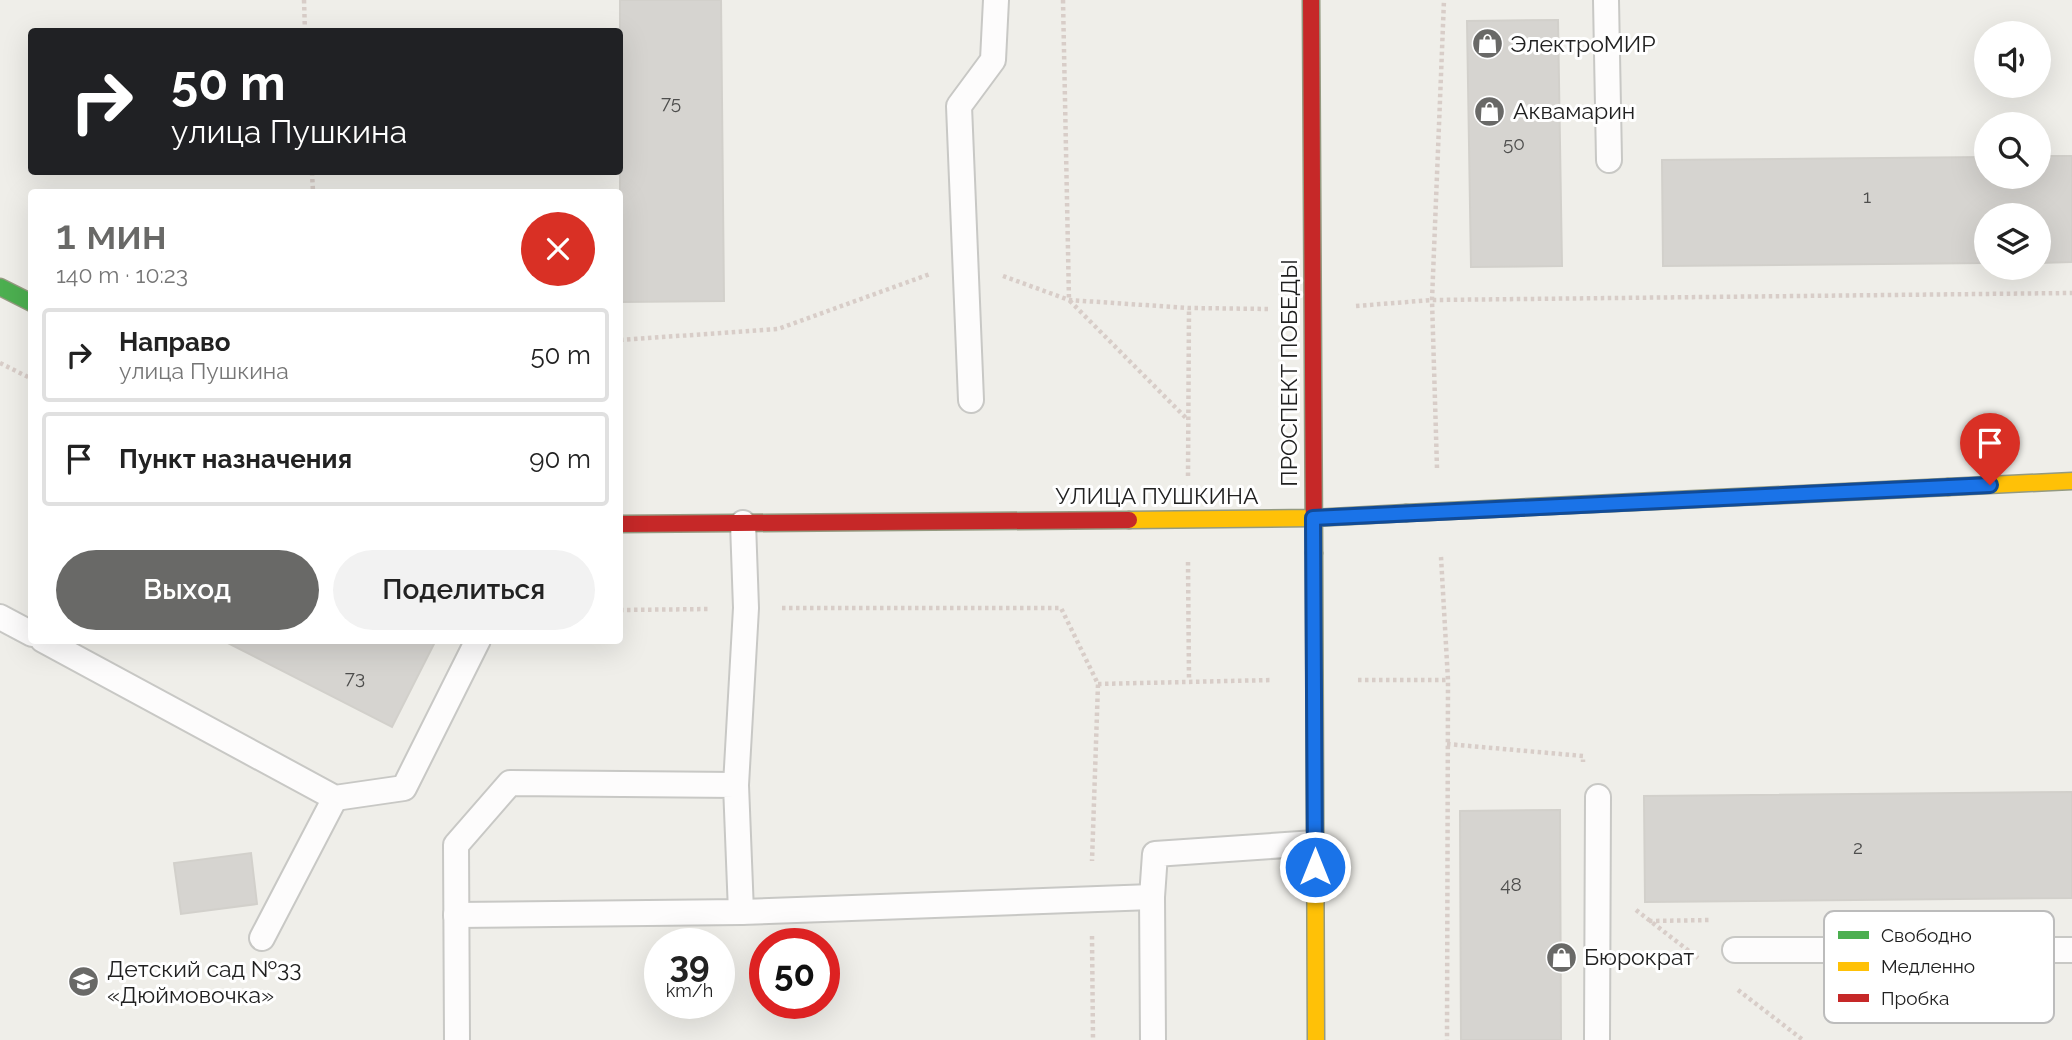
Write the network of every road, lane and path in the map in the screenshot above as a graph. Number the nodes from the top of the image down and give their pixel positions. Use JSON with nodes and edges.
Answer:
{"nodes":[{"id":1,"x":304,"y":0,"type":"edge"},
{"id":2,"x":996,"y":0,"type":"edge"},
{"id":3,"x":1063,"y":0,"type":"edge"},
{"id":4,"x":1311,"y":0,"type":"edge"},
{"id":5,"x":1606,"y":0,"type":"edge"},
{"id":6,"x":305,"y":28,"type":"edge"},
{"id":7,"x":1609,"y":160,"type":"dead end"},
{"id":8,"x":0,"y":287,"type":"edge"},
{"id":9,"x":28,"y":301,"type":"edge"},
{"id":10,"x":1189,"y":308,"type":"dead end"},
{"id":11,"x":0,"y":363,"type":"edge"},
{"id":12,"x":28,"y":377,"type":"edge"},
{"id":13,"x":971,"y":400,"type":"dead end"},
{"id":14,"x":1188,"y":420,"type":"junction"},
{"id":15,"x":2072,"y":481,"type":"edge"},
{"id":16,"x":1187,"y":518,"type":"junction"},
{"id":17,"x":1313,"y":518,"type":"junction"},
{"id":18,"x":743,"y":523,"type":"junction"},
{"id":19,"x":623,"y":524,"type":"edge"},
{"id":20,"x":746,"y":608,"type":"junction"},
{"id":21,"x":623,"y":610,"type":"edge"},
{"id":22,"x":0,"y":617,"type":"edge"},
{"id":23,"x":28,"y":632,"type":"edge"},
{"id":24,"x":50,"y":644,"type":"edge"},
{"id":25,"x":476,"y":644,"type":"edge"},
{"id":26,"x":1189,"y":680,"type":"dead end"},
{"id":27,"x":1098,"y":684,"type":"dead end"},
{"id":28,"x":736,"y":785,"type":"junction"},
{"id":29,"x":1598,"y":797,"type":"dead end"},
{"id":30,"x":335,"y":798,"type":"junction"},
{"id":31,"x":1315,"y":843,"type":"junction"},
{"id":32,"x":1598,"y":881,"type":"junction"},
{"id":33,"x":1152,"y":897,"type":"junction"},
{"id":34,"x":741,"y":912,"type":"junction"},
{"id":35,"x":456,"y":915,"type":"junction"},
{"id":36,"x":262,"y":938,"type":"dead end"},
{"id":37,"x":1735,"y":950,"type":"dead end"},
{"id":38,"x":1824,"y":950,"type":"edge"},
{"id":39,"x":2054,"y":950,"type":"edge"},
{"id":40,"x":2072,"y":950,"type":"edge"},
{"id":41,"x":1704,"y":963,"type":"dead end"},
{"id":42,"x":1737,"y":989,"type":"dead end"},
{"id":43,"x":457,"y":1040,"type":"edge"},
{"id":44,"x":1153,"y":1040,"type":"edge"},
{"id":45,"x":1316,"y":1040,"type":"edge"},
{"id":46,"x":1597,"y":1040,"type":"edge"},
{"id":47,"x":1803,"y":1040,"type":"edge"}],
"edges":[{"from":1,"to":6,"type":"path"},
{"from":2,"to":13,"type":"lane"},
{"from":3,"to":14,"type":"path"},
{"from":4,"to":17,"type":"street","name":"ПРОСПЕКТ ПОБЕДЫ"},
{"from":5,"to":7,"type":"lane"},
{"from":8,"to":9,"type":"street"},
{"from":10,"to":14,"type":"path"},
{"from":11,"to":12,"type":"path"},
{"from":14,"to":16,"type":"path"},
{"from":15,"to":17,"type":"street","name":"УЛИЦА ПУШКИНА"},
{"from":16,"to":17,"type":"street","name":"УЛИЦА ПУШКИНА"},
{"from":16,"to":18,"type":"street","name":"УЛИЦА ПУШКИНА"},
{"from":16,"to":26,"type":"path"},
{"from":17,"to":31,"type":"street","name":"ПРОСПЕКТ ПОБЕДЫ"},
{"from":18,"to":19,"type":"street","name":"УЛИЦА ПУШКИНА"},
{"from":18,"to":20,"type":"lane"},
{"from":20,"to":21,"type":"path"},
{"from":20,"to":27,"type":"path"},
{"from":20,"to":28,"type":"lane"},
{"from":22,"to":23,"type":"lane"},
{"from":24,"to":30,"type":"lane"},
{"from":25,"to":30,"type":"lane"},
{"from":28,"to":34,"type":"lane"},
{"from":28,"to":35,"type":"lane"},
{"from":29,"to":32,"type":"lane"},
{"from":30,"to":36,"type":"lane"},
{"from":31,"to":33,"type":"lane"},
{"from":31,"to":45,"type":"street","name":"ПРОСПЕКТ ПОБЕДЫ"},
{"from":32,"to":41,"type":"path"},
{"from":32,"to":46,"type":"lane"},
{"from":33,"to":34,"type":"lane"},
{"from":33,"to":44,"type":"lane"},
{"from":34,"to":35,"type":"lane"},
{"from":35,"to":43,"type":"lane"},
{"from":37,"to":38,"type":"lane"},
{"from":39,"to":40,"type":"lane"},
{"from":42,"to":47,"type":"path"}]}
